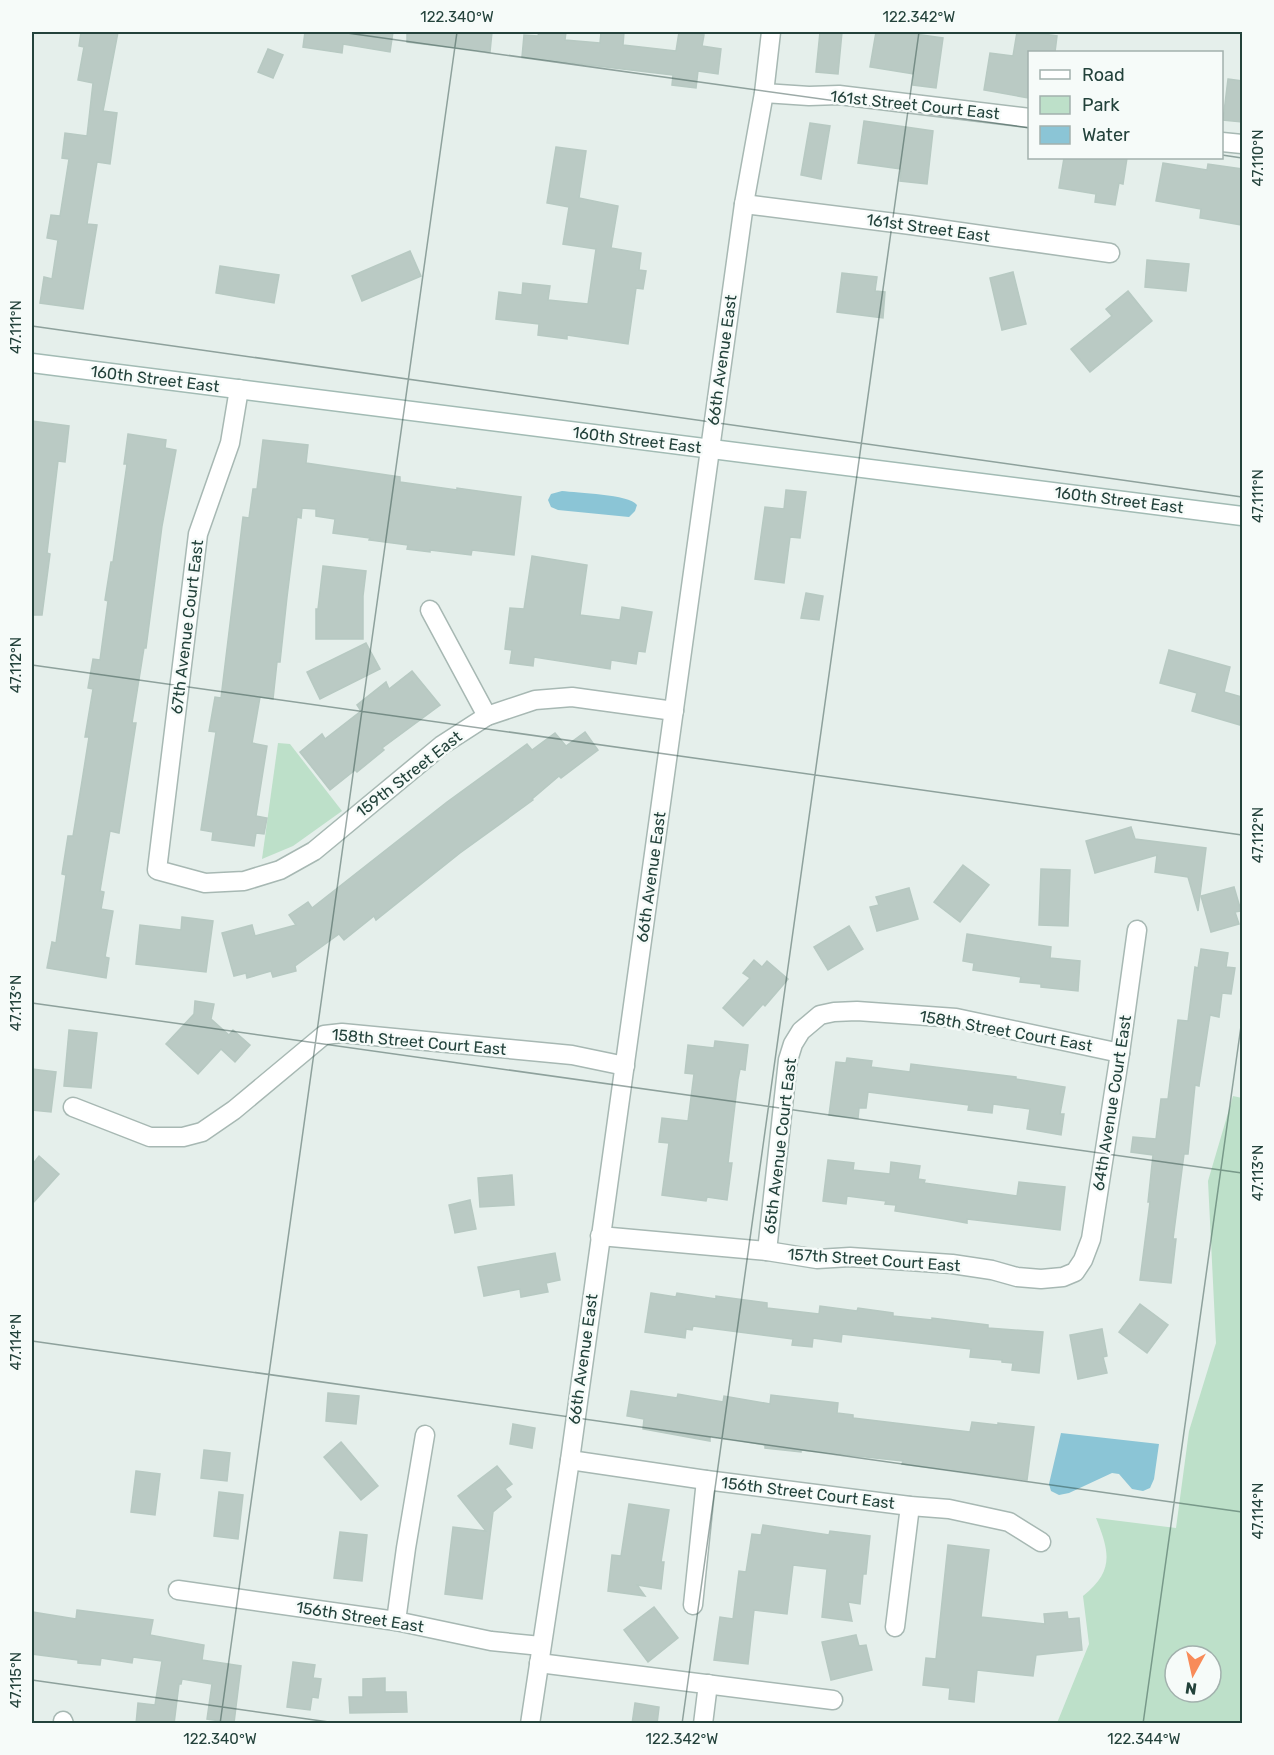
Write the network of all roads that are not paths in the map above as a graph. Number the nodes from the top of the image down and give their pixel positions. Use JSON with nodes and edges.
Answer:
{"nodes":[{"id":1,"x":771,"y":32,"type":"edge"},
{"id":2,"x":764,"y":93,"type":"junction"},
{"id":3,"x":1028,"y":118,"type":"edge"},
{"id":4,"x":1223,"y":142,"type":"edge"},
{"id":5,"x":1242,"y":144,"type":"edge"},
{"id":6,"x":744,"y":204,"type":"junction"},
{"id":7,"x":1110,"y":253,"type":"dead end"},
{"id":8,"x":32,"y":363,"type":"edge"},
{"id":9,"x":239,"y":389,"type":"junction"},
{"id":10,"x":710,"y":449,"type":"junction"},
{"id":11,"x":1242,"y":516,"type":"edge"},
{"id":12,"x":430,"y":610,"type":"dead end"},
{"id":13,"x":674,"y":711,"type":"junction"},
{"id":14,"x":487,"y":716,"type":"junction"},
{"id":15,"x":157,"y":870,"type":"joint"},
{"id":16,"x":1137,"y":930,"type":"dead end"},
{"id":17,"x":820,"y":1015,"type":"joint"},
{"id":18,"x":1120,"y":1053,"type":"junction"},
{"id":19,"x":625,"y":1066,"type":"junction"},
{"id":20,"x":72,"y":1107,"type":"dead end"},
{"id":21,"x":600,"y":1236,"type":"junction"},
{"id":22,"x":767,"y":1251,"type":"junction"},
{"id":23,"x":1075,"y":1272,"type":"joint"},
{"id":24,"x":425,"y":1435,"type":"dead end"},
{"id":25,"x":570,"y":1460,"type":"junction"},
{"id":26,"x":706,"y":1480,"type":"junction"},
{"id":27,"x":910,"y":1506,"type":"junction"},
{"id":28,"x":1041,"y":1542,"type":"dead end"},
{"id":29,"x":178,"y":1590,"type":"dead end"},
{"id":30,"x":693,"y":1605,"type":"dead end"},
{"id":31,"x":396,"y":1621,"type":"junction"},
{"id":32,"x":895,"y":1626,"type":"dead end"},
{"id":33,"x":540,"y":1655,"type":"junction"},
{"id":34,"x":708,"y":1684,"type":"junction"},
{"id":35,"x":833,"y":1700,"type":"dead end"},
{"id":36,"x":530,"y":1724,"type":"edge"},
{"id":37,"x":703,"y":1724,"type":"edge"}],
"edges":[{"from":1,"to":2,"type":"street","name":"66th Avenue East"},
{"from":2,"to":3,"type":"street","name":"161st Street Court East"},
{"from":2,"to":6,"type":"street","name":"66th Avenue East"},
{"from":4,"to":5,"type":"street"},
{"from":6,"to":7,"type":"street","name":"161st Street East"},
{"from":6,"to":10,"type":"street","name":"66th Avenue East"},
{"from":8,"to":9,"type":"street","name":"160th Street East"},
{"from":9,"to":10,"type":"street","name":"160th Street East"},
{"from":9,"to":15,"type":"street","name":"67th Avenue Court East"},
{"from":10,"to":11,"type":"street","name":"160th Street East"},
{"from":10,"to":13,"type":"street","name":"66th Avenue East"},
{"from":12,"to":14,"type":"street"},
{"from":13,"to":14,"type":"street","name":"159th Street East"},
{"from":13,"to":19,"type":"street","name":"66th Avenue East"},
{"from":14,"to":15,"type":"street","name":"159th Street East"},
{"from":16,"to":18,"type":"street","name":"64th Avenue Court East"},
{"from":17,"to":18,"type":"street","name":"158th Street Court East"},
{"from":17,"to":22,"type":"street","name":"65th Avenue Court East"},
{"from":18,"to":23,"type":"street","name":"64th Avenue Court East"},
{"from":19,"to":20,"type":"street","name":"158th Street Court East"},
{"from":19,"to":21,"type":"street","name":"66th Avenue East"},
{"from":21,"to":22,"type":"street","name":"157th Street Court East"},
{"from":21,"to":25,"type":"street","name":"66th Avenue East"},
{"from":22,"to":23,"type":"street","name":"157th Street Court East"},
{"from":24,"to":31,"type":"street"},
{"from":25,"to":26,"type":"street","name":"156th Street Court East"},
{"from":25,"to":33,"type":"street","name":"66th Avenue East"},
{"from":26,"to":27,"type":"street","name":"156th Street Court East"},
{"from":26,"to":30,"type":"street"},
{"from":27,"to":28,"type":"street","name":"156th Street Court East"},
{"from":27,"to":32,"type":"street"},
{"from":29,"to":31,"type":"street","name":"156th Street East"},
{"from":31,"to":33,"type":"street","name":"156th Street East"},
{"from":33,"to":34,"type":"street","name":"156th Street East"},
{"from":33,"to":36,"type":"street","name":"66th Avenue East"},
{"from":34,"to":35,"type":"street","name":"156th Street East"},
{"from":34,"to":37,"type":"street"}]}
